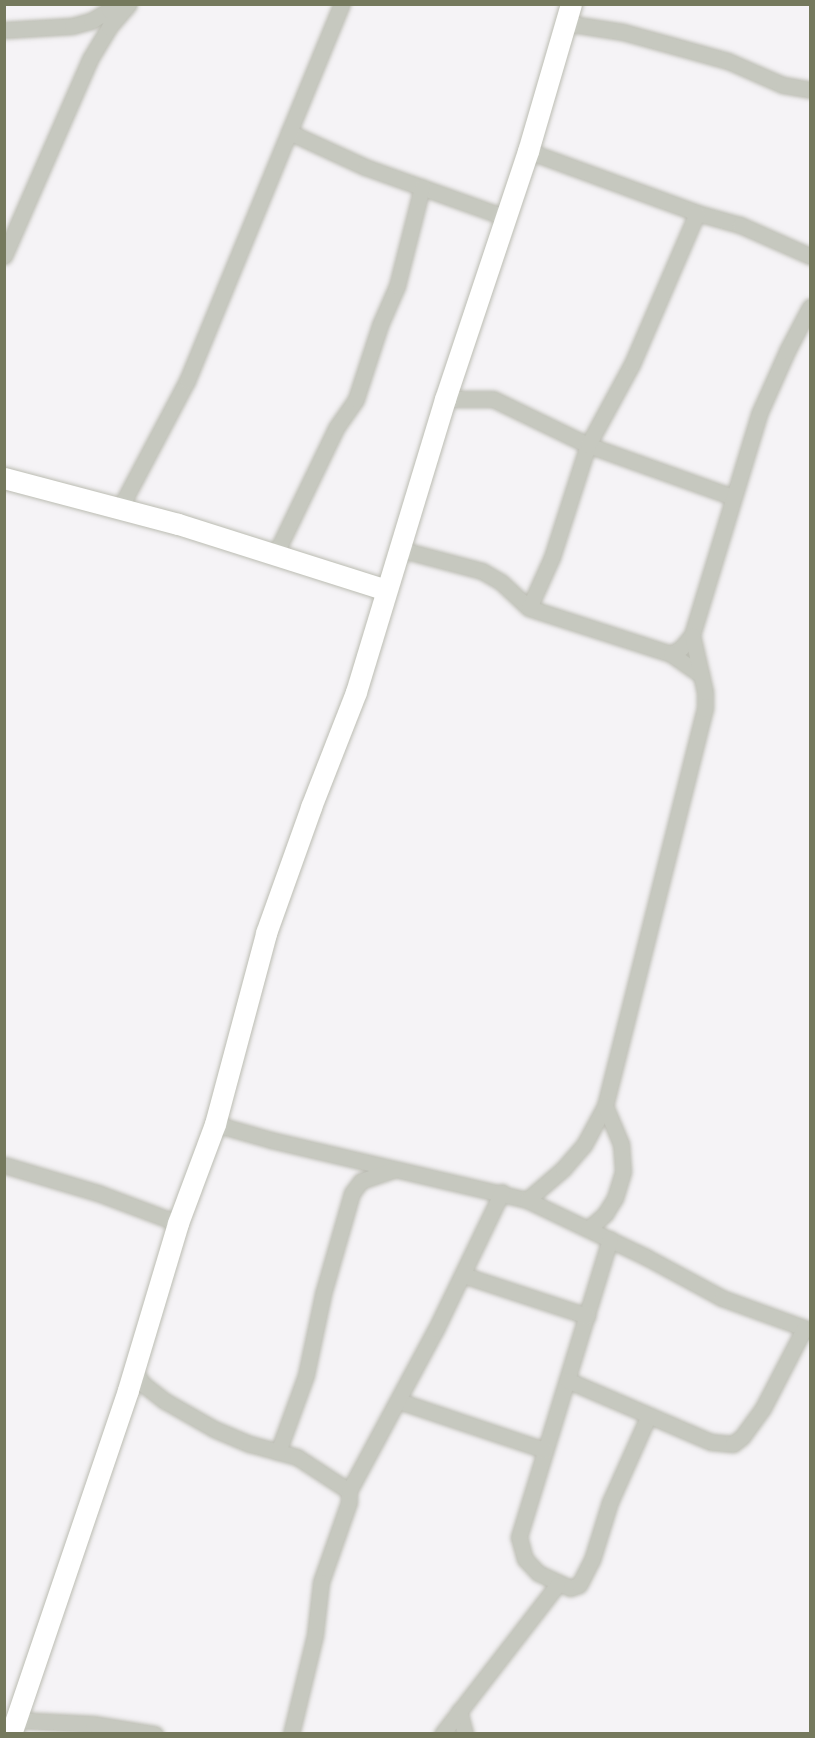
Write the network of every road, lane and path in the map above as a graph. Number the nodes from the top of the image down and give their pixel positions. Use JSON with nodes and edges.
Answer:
{"nodes":[{"id":1,"x":112,"y":4,"type":"edge"},
{"id":2,"x":129,"y":4,"type":"edge"},
{"id":3,"x":342,"y":4,"type":"edge"},
{"id":4,"x":568,"y":14,"type":"edge"},
{"id":5,"x":4,"y":30,"type":"edge"},
{"id":6,"x":810,"y":90,"type":"edge"},
{"id":7,"x":289,"y":132,"type":"junction"},
{"id":8,"x":528,"y":151,"type":"junction"},
{"id":9,"x":423,"y":187,"type":"junction"},
{"id":10,"x":697,"y":213,"type":"junction"},
{"id":11,"x":505,"y":217,"type":"junction"},
{"id":12,"x":4,"y":256,"type":"edge"},
{"id":13,"x":810,"y":256,"type":"edge"},
{"id":14,"x":810,"y":307,"type":"edge"},
{"id":15,"x":445,"y":399,"type":"junction"},
{"id":16,"x":588,"y":445,"type":"junction"},
{"id":17,"x":4,"y":478,"type":"edge"},
{"id":18,"x":733,"y":497,"type":"junction"},
{"id":19,"x":120,"y":508,"type":"junction"},
{"id":20,"x":399,"y":549,"type":"junction"},
{"id":21,"x":274,"y":555,"type":"junction"},
{"id":22,"x":386,"y":590,"type":"junction"},
{"id":23,"x":529,"y":608,"type":"junction"},
{"id":24,"x":692,"y":635,"type":"junction"},
{"id":25,"x":671,"y":654,"type":"junction"},
{"id":26,"x":701,"y":675,"type":"junction"},
{"id":27,"x":605,"y":1106,"type":"junction"},
{"id":28,"x":215,"y":1124,"type":"junction"},
{"id":29,"x":4,"y":1165,"type":"edge"},
{"id":30,"x":395,"y":1169,"type":"junction"},
{"id":31,"x":502,"y":1192,"type":"junction"},
{"id":32,"x":527,"y":1200,"type":"junction"},
{"id":33,"x":178,"y":1223,"type":"junction"},
{"id":34,"x":588,"y":1229,"type":"junction"},
{"id":35,"x":610,"y":1239,"type":"junction"},
{"id":36,"x":463,"y":1275,"type":"junction"},
{"id":37,"x":587,"y":1316,"type":"junction"},
{"id":38,"x":807,"y":1329,"type":"edge"},
{"id":39,"x":134,"y":1370,"type":"junction"},
{"id":40,"x":567,"y":1380,"type":"junction"},
{"id":41,"x":399,"y":1401,"type":"junction"},
{"id":42,"x":649,"y":1415,"type":"junction"},
{"id":43,"x":545,"y":1450,"type":"junction"},
{"id":44,"x":278,"y":1452,"type":"junction"},
{"id":45,"x":349,"y":1491,"type":"junction"},
{"id":46,"x":557,"y":1585,"type":"junction"},
{"id":47,"x":459,"y":1711,"type":"junction"},
{"id":48,"x":14,"y":1727,"type":"edge"},
{"id":49,"x":155,"y":1734,"type":"edge"},
{"id":50,"x":291,"y":1734,"type":"edge"},
{"id":51,"x":442,"y":1734,"type":"edge"},
{"id":52,"x":465,"y":1734,"type":"edge"}],
"edges":[{"from":1,"to":5,"type":"street"},
{"from":2,"to":12,"type":"street"},
{"from":3,"to":7,"type":"street"},
{"from":4,"to":6,"type":"street"},
{"from":4,"to":8,"type":"street"},
{"from":7,"to":9,"type":"street"},
{"from":7,"to":19,"type":"street"},
{"from":8,"to":10,"type":"street"},
{"from":8,"to":11,"type":"street"},
{"from":9,"to":11,"type":"street"},
{"from":9,"to":21,"type":"street"},
{"from":10,"to":13,"type":"street"},
{"from":10,"to":16,"type":"street"},
{"from":11,"to":15,"type":"street"},
{"from":14,"to":18,"type":"street"},
{"from":15,"to":16,"type":"street"},
{"from":15,"to":20,"type":"street"},
{"from":16,"to":18,"type":"street"},
{"from":16,"to":23,"type":"street"},
{"from":17,"to":19,"type":"street"},
{"from":18,"to":24,"type":"street"},
{"from":19,"to":21,"type":"street"},
{"from":20,"to":22,"type":"street"},
{"from":20,"to":23,"type":"street"},
{"from":21,"to":22,"type":"street"},
{"from":22,"to":28,"type":"street"},
{"from":23,"to":25,"type":"street"},
{"from":24,"to":25,"type":"street"},
{"from":24,"to":26,"type":"street"},
{"from":25,"to":26,"type":"street"},
{"from":26,"to":27,"type":"street"},
{"from":27,"to":32,"type":"street"},
{"from":27,"to":34,"type":"street"},
{"from":28,"to":30,"type":"street"},
{"from":28,"to":33,"type":"street"},
{"from":29,"to":33,"type":"street"},
{"from":30,"to":31,"type":"street"},
{"from":30,"to":44,"type":"street"},
{"from":31,"to":32,"type":"street"},
{"from":31,"to":36,"type":"street"},
{"from":32,"to":34,"type":"street"},
{"from":33,"to":39,"type":"street"},
{"from":34,"to":35,"type":"street"},
{"from":35,"to":37,"type":"street"},
{"from":35,"to":38,"type":"street"},
{"from":36,"to":37,"type":"street"},
{"from":36,"to":41,"type":"street"},
{"from":37,"to":40,"type":"street"},
{"from":38,"to":42,"type":"street"},
{"from":39,"to":44,"type":"street"},
{"from":39,"to":48,"type":"street"},
{"from":40,"to":42,"type":"street"},
{"from":40,"to":43,"type":"street"},
{"from":41,"to":43,"type":"street"},
{"from":41,"to":45,"type":"street"},
{"from":42,"to":46,"type":"street"},
{"from":43,"to":46,"type":"street"},
{"from":44,"to":45,"type":"street"},
{"from":45,"to":50,"type":"street"},
{"from":46,"to":47,"type":"street"},
{"from":47,"to":51,"type":"street"},
{"from":47,"to":52,"type":"street"},
{"from":48,"to":49,"type":"street"}]}
